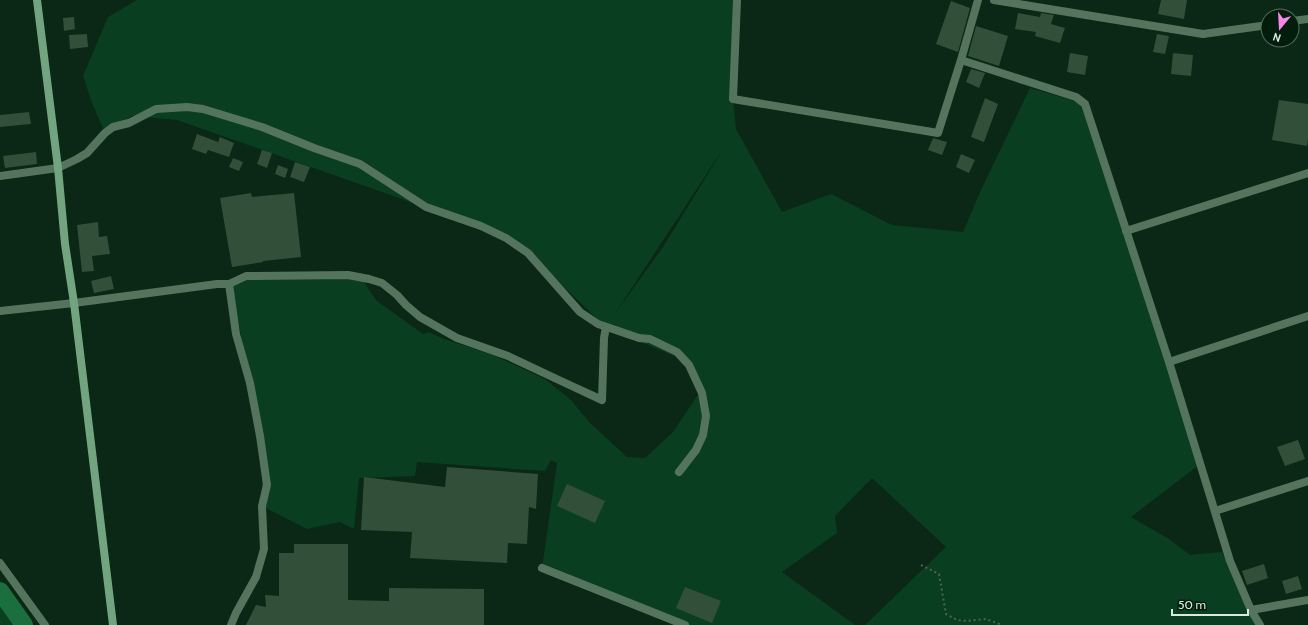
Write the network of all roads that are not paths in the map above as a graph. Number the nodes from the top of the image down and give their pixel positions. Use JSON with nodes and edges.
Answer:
{"nodes":[{"id":1,"x":37,"y":0,"type":"edge"},
{"id":2,"x":737,"y":0,"type":"edge"},
{"id":3,"x":978,"y":0,"type":"edge"},
{"id":4,"x":994,"y":0,"type":"edge"},
{"id":5,"x":1260,"y":26,"type":"edge"},
{"id":6,"x":961,"y":60,"type":"junction"},
{"id":7,"x":58,"y":168,"type":"junction"},
{"id":8,"x":1308,"y":173,"type":"edge"},
{"id":9,"x":0,"y":176,"type":"edge"},
{"id":10,"x":1126,"y":231,"type":"junction"},
{"id":11,"x":229,"y":284,"type":"junction"},
{"id":12,"x":74,"y":303,"type":"junction"},
{"id":13,"x":0,"y":311,"type":"edge"},
{"id":14,"x":1308,"y":316,"type":"edge"},
{"id":15,"x":606,"y":326,"type":"junction"},
{"id":16,"x":1169,"y":362,"type":"junction"},
{"id":17,"x":679,"y":472,"type":"dead end"},
{"id":18,"x":1308,"y":481,"type":"edge"},
{"id":19,"x":1215,"y":511,"type":"junction"},
{"id":20,"x":0,"y":563,"type":"edge"},
{"id":21,"x":542,"y":568,"type":"dead end"},
{"id":22,"x":1308,"y":600,"type":"edge"},
{"id":23,"x":1251,"y":610,"type":"junction"},
{"id":24,"x":45,"y":625,"type":"edge"},
{"id":25,"x":113,"y":625,"type":"edge"},
{"id":26,"x":231,"y":625,"type":"edge"},
{"id":27,"x":685,"y":625,"type":"edge"},
{"id":28,"x":1260,"y":625,"type":"edge"}],
"edges":[{"from":1,"to":7,"type":"street"},
{"from":2,"to":6,"type":"street"},
{"from":3,"to":6,"type":"street"},
{"from":4,"to":5,"type":"street"},
{"from":6,"to":10,"type":"street"},
{"from":7,"to":9,"type":"street"},
{"from":7,"to":12,"type":"street"},
{"from":7,"to":15,"type":"street"},
{"from":8,"to":10,"type":"street"},
{"from":10,"to":16,"type":"street"},
{"from":11,"to":12,"type":"street"},
{"from":11,"to":15,"type":"street"},
{"from":11,"to":26,"type":"street"},
{"from":12,"to":13,"type":"street"},
{"from":12,"to":25,"type":"street"},
{"from":14,"to":16,"type":"street"},
{"from":15,"to":17,"type":"street"},
{"from":16,"to":19,"type":"street"},
{"from":18,"to":19,"type":"street"},
{"from":19,"to":23,"type":"street"},
{"from":20,"to":24,"type":"street"},
{"from":21,"to":27,"type":"street"},
{"from":22,"to":23,"type":"street"},
{"from":23,"to":28,"type":"street"}]}
